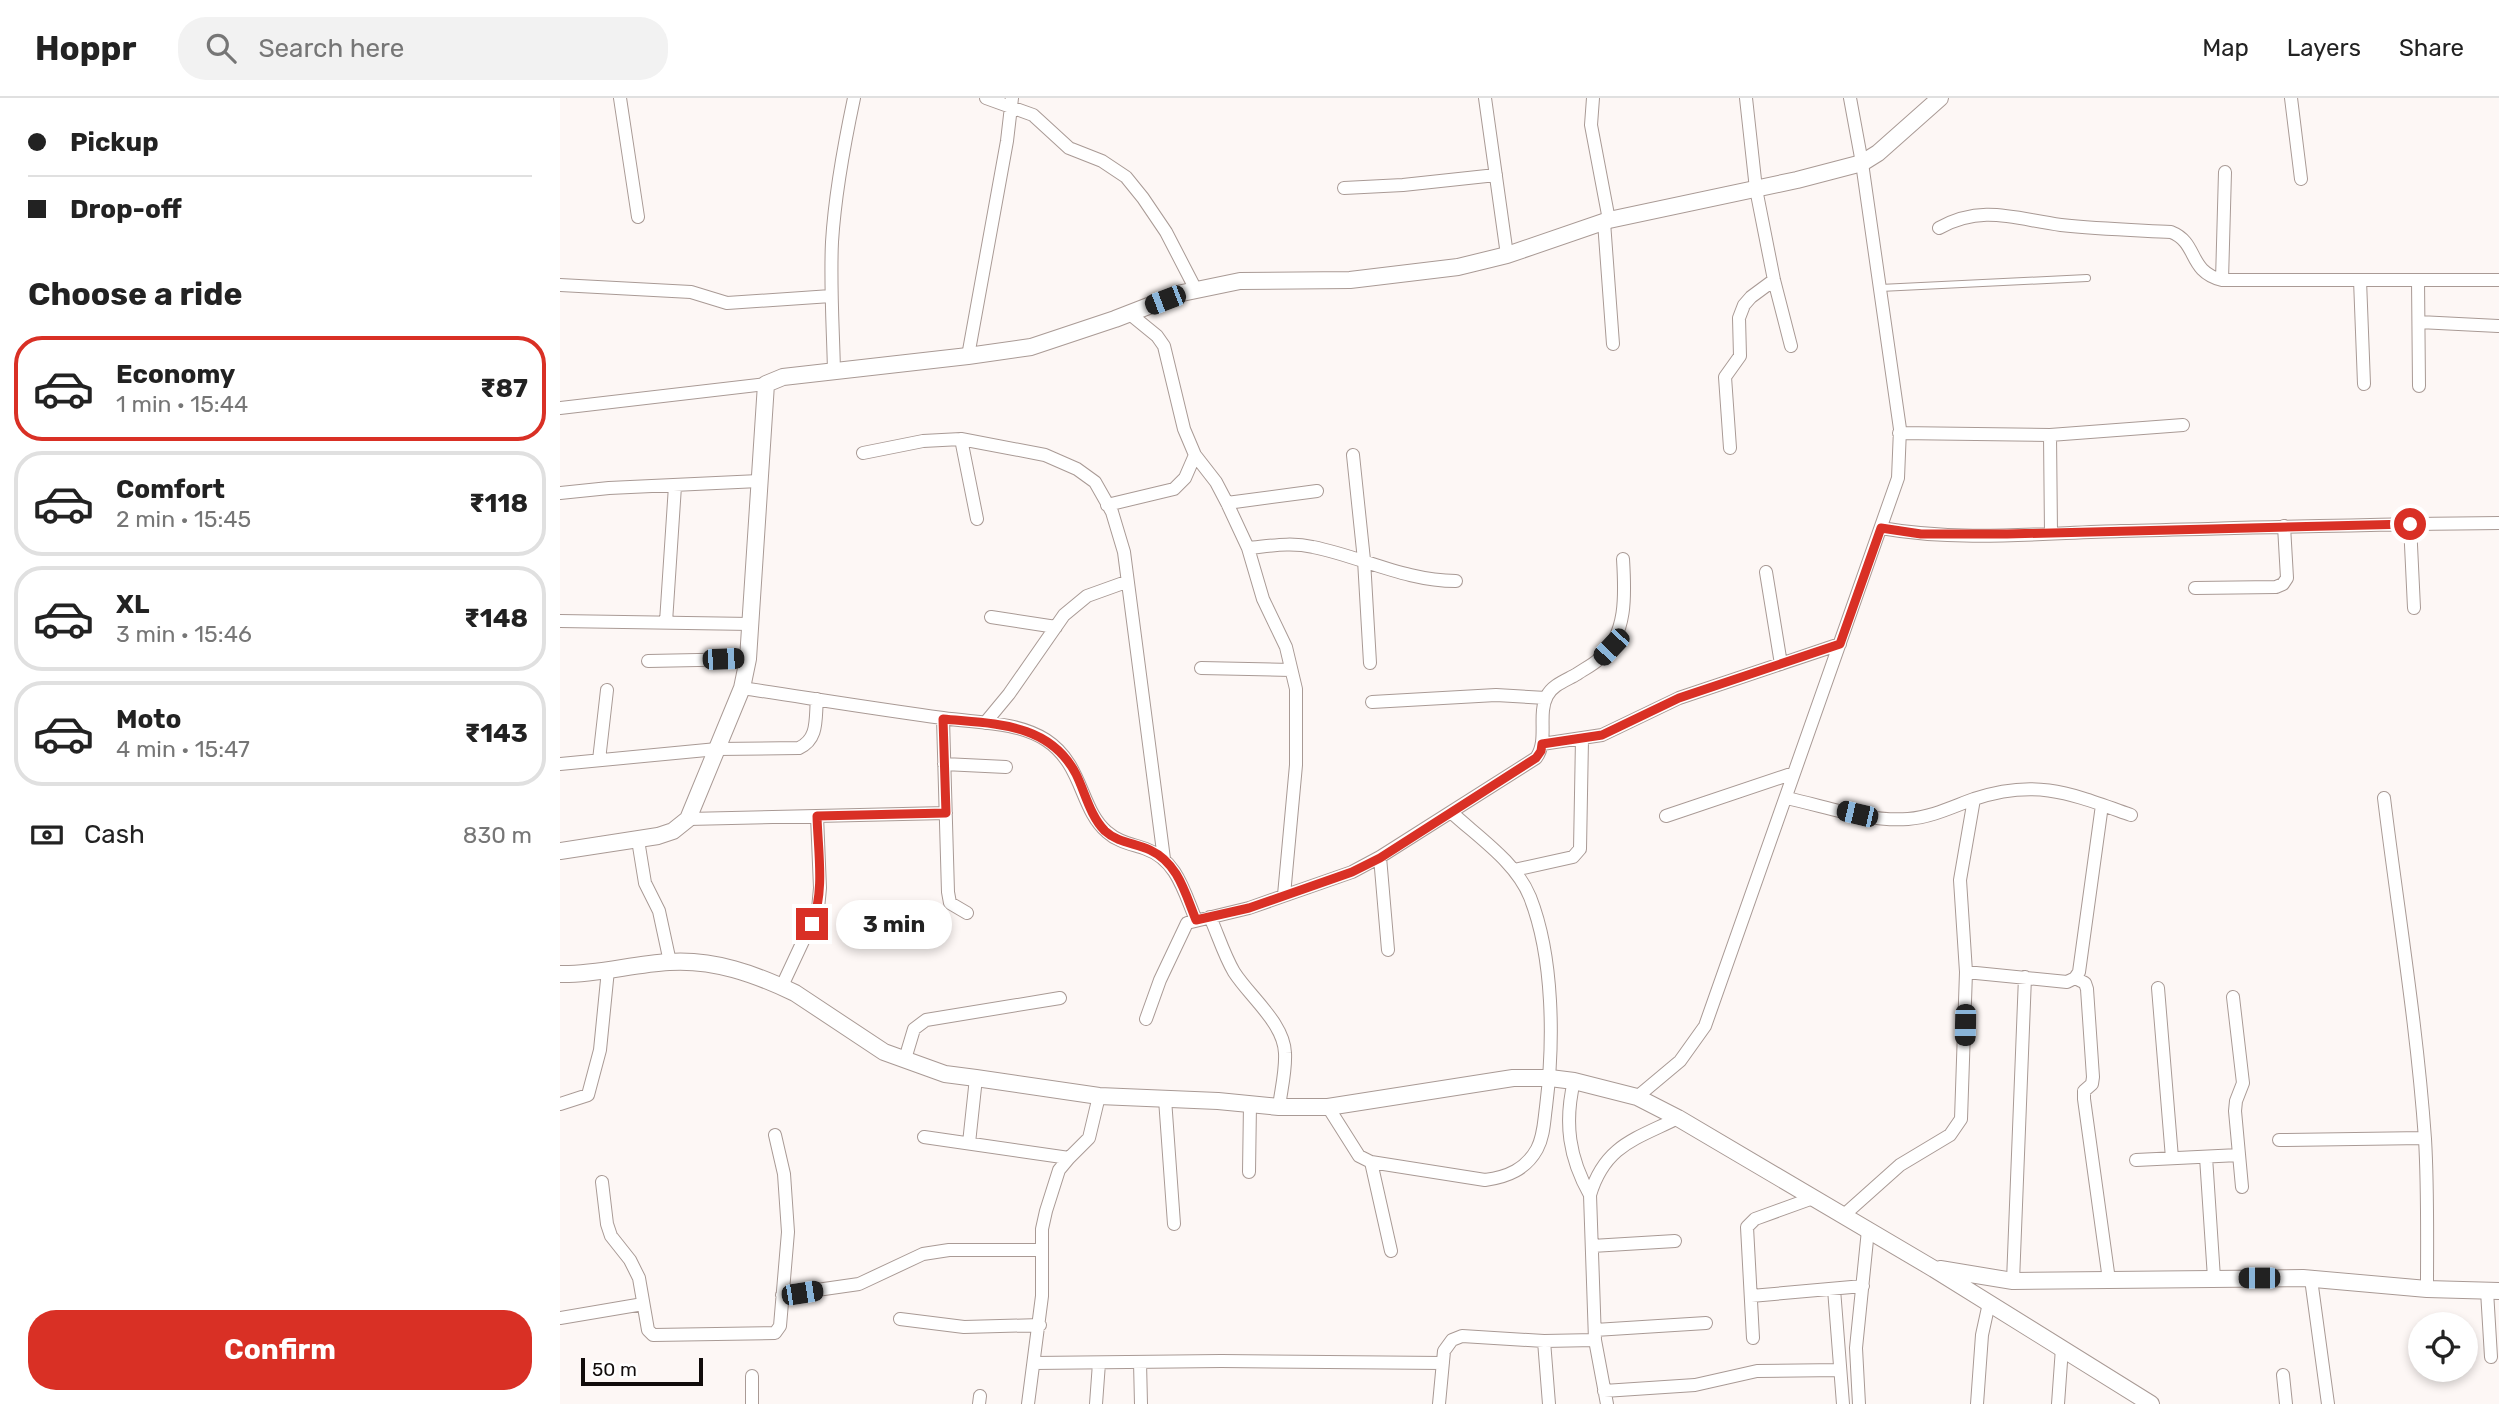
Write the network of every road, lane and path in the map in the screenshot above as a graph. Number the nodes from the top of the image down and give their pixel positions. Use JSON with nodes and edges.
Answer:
{"nodes":[{"id":1,"x":620,"y":98,"type":"edge"},
{"id":2,"x":853,"y":98,"type":"edge"},
{"id":3,"x":986,"y":98,"type":"edge"},
{"id":4,"x":1485,"y":98,"type":"edge"},
{"id":5,"x":1593,"y":98,"type":"edge"},
{"id":6,"x":1746,"y":98,"type":"edge"},
{"id":7,"x":1850,"y":98,"type":"edge"},
{"id":8,"x":1940,"y":98,"type":"edge"},
{"id":9,"x":2291,"y":98,"type":"edge"},
{"id":10,"x":1012,"y":103,"type":"edge"},
{"id":11,"x":1862,"y":163,"type":"junction"},
{"id":12,"x":2225,"y":172,"type":"dead end"},
{"id":13,"x":1496,"y":175,"type":"junction"},
{"id":14,"x":2301,"y":179,"type":"dead end"},
{"id":15,"x":1344,"y":188,"type":"dead end"},
{"id":16,"x":1756,"y":189,"type":"junction"},
{"id":17,"x":638,"y":217,"type":"dead end"},
{"id":18,"x":1607,"y":221,"type":"junction"},
{"id":19,"x":1939,"y":228,"type":"dead end"},
{"id":20,"x":1507,"y":255,"type":"junction"},
{"id":21,"x":2087,"y":278,"type":"dead end"},
{"id":22,"x":1774,"y":280,"type":"junction"},
{"id":23,"x":2222,"y":280,"type":"junction"},
{"id":24,"x":2418,"y":280,"type":"junction"},
{"id":25,"x":2499,"y":280,"type":"edge"},
{"id":26,"x":2360,"y":281,"type":"junction"},
{"id":27,"x":560,"y":285,"type":"edge"},
{"id":28,"x":1880,"y":288,"type":"junction"},
{"id":29,"x":1196,"y":290,"type":"junction"},
{"id":30,"x":831,"y":296,"type":"junction"},
{"id":31,"x":1129,"y":314,"type":"junction"},
{"id":32,"x":2419,"y":322,"type":"junction"},
{"id":33,"x":2498,"y":326,"type":"edge"},
{"id":34,"x":1613,"y":344,"type":"dead end"},
{"id":35,"x":1791,"y":346,"type":"dead end"},
{"id":36,"x":968,"y":356,"type":"junction"},
{"id":37,"x":834,"y":371,"type":"junction"},
{"id":38,"x":766,"y":384,"type":"junction"},
{"id":39,"x":2364,"y":384,"type":"dead end"},
{"id":40,"x":2420,"y":386,"type":"dead end"},
{"id":41,"x":560,"y":408,"type":"edge"},
{"id":42,"x":2183,"y":425,"type":"dead end"},
{"id":43,"x":1899,"y":433,"type":"junction"},
{"id":44,"x":2050,"y":435,"type":"junction"},
{"id":45,"x":961,"y":439,"type":"junction"},
{"id":46,"x":1730,"y":448,"type":"dead end"},
{"id":47,"x":863,"y":453,"type":"dead end"},
{"id":48,"x":1195,"y":455,"type":"junction"},
{"id":49,"x":1353,"y":455,"type":"dead end"},
{"id":50,"x":759,"y":481,"type":"junction"},
{"id":51,"x":674,"y":486,"type":"junction"},
{"id":52,"x":1317,"y":492,"type":"dead end"},
{"id":53,"x":560,"y":493,"type":"edge"},
{"id":54,"x":1227,"y":503,"type":"junction"},
{"id":55,"x":1107,"y":505,"type":"junction"},
{"id":56,"x":977,"y":519,"type":"dead end"},
{"id":57,"x":2499,"y":523,"type":"edge"},
{"id":58,"x":2410,"y":524,"type":"junction"},
{"id":59,"x":2284,"y":526,"type":"junction"},
{"id":60,"x":1881,"y":528,"type":"junction"},
{"id":61,"x":2051,"y":533,"type":"junction"},
{"id":62,"x":1248,"y":548,"type":"junction"},
{"id":63,"x":1623,"y":559,"type":"dead end"},
{"id":64,"x":1364,"y":560,"type":"junction"},
{"id":65,"x":1766,"y":572,"type":"dead end"},
{"id":66,"x":1456,"y":581,"type":"dead end"},
{"id":67,"x":1126,"y":582,"type":"junction"},
{"id":68,"x":2195,"y":588,"type":"dead end"},
{"id":69,"x":2414,"y":608,"type":"dead end"},
{"id":70,"x":991,"y":617,"type":"dead end"},
{"id":71,"x":560,"y":621,"type":"edge"},
{"id":72,"x":666,"y":622,"type":"junction"},
{"id":73,"x":751,"y":624,"type":"junction"},
{"id":74,"x":1056,"y":627,"type":"junction"},
{"id":75,"x":1840,"y":644,"type":"junction"},
{"id":76,"x":748,"y":659,"type":"junction"},
{"id":77,"x":648,"y":662,"type":"dead end"},
{"id":78,"x":1370,"y":663,"type":"dead end"},
{"id":79,"x":1781,"y":664,"type":"junction"},
{"id":80,"x":1201,"y":668,"type":"dead end"},
{"id":81,"x":1291,"y":670,"type":"junction"},
{"id":82,"x":742,"y":688,"type":"junction"},
{"id":83,"x":607,"y":690,"type":"dead end"},
{"id":84,"x":1546,"y":698,"type":"junction"},
{"id":85,"x":817,"y":699,"type":"junction"},
{"id":86,"x":1372,"y":702,"type":"dead end"},
{"id":87,"x":943,"y":719,"type":"junction"},
{"id":88,"x":985,"y":723,"type":"junction"},
{"id":89,"x":1582,"y":739,"type":"junction"},
{"id":90,"x":1542,"y":744,"type":"junction"},
{"id":91,"x":717,"y":748,"type":"junction"},
{"id":92,"x":599,"y":760,"type":"junction"},
{"id":93,"x":560,"y":764,"type":"edge"},
{"id":94,"x":944,"y":764,"type":"junction"},
{"id":95,"x":1006,"y":766,"type":"dead end"},
{"id":96,"x":1794,"y":773,"type":"junction"},
{"id":97,"x":1786,"y":797,"type":"junction"},
{"id":98,"x":2384,"y":798,"type":"dead end"},
{"id":99,"x":1974,"y":799,"type":"junction"},
{"id":100,"x":2102,"y":805,"type":"junction"},
{"id":101,"x":1451,"y":812,"type":"junction"},
{"id":102,"x":946,"y":813,"type":"junction"},
{"id":103,"x":2131,"y":815,"type":"dead end"},
{"id":104,"x":817,"y":816,"type":"junction"},
{"id":105,"x":1666,"y":816,"type":"dead end"},
{"id":106,"x":688,"y":819,"type":"junction"},
{"id":107,"x":638,"y":840,"type":"junction"},
{"id":108,"x":560,"y":851,"type":"edge"},
{"id":109,"x":1380,"y":858,"type":"junction"},
{"id":110,"x":1164,"y":859,"type":"junction"},
{"id":111,"x":1514,"y":870,"type":"junction"},
{"id":112,"x":1284,"y":895,"type":"junction"},
{"id":113,"x":967,"y":913,"type":"dead end"},
{"id":114,"x":1210,"y":917,"type":"junction"},
{"id":115,"x":1196,"y":920,"type":"junction"},
{"id":116,"x":1388,"y":950,"type":"dead end"},
{"id":117,"x":670,"y":962,"type":"junction"},
{"id":118,"x":608,"y":970,"type":"junction"},
{"id":119,"x":1966,"y":972,"type":"junction"},
{"id":120,"x":560,"y":974,"type":"edge"},
{"id":121,"x":2025,"y":977,"type":"junction"},
{"id":122,"x":2075,"y":978,"type":"junction"},
{"id":123,"x":782,"y":986,"type":"junction"},
{"id":124,"x":2158,"y":988,"type":"dead end"},
{"id":125,"x":2233,"y":997,"type":"dead end"},
{"id":126,"x":1059,"y":998,"type":"dead end"},
{"id":127,"x":1146,"y":1019,"type":"dead end"},
{"id":128,"x":905,"y":1059,"type":"junction"},
{"id":129,"x":1550,"y":1077,"type":"junction"},
{"id":130,"x":975,"y":1078,"type":"junction"},
{"id":131,"x":1574,"y":1081,"type":"junction"},
{"id":132,"x":1099,"y":1096,"type":"junction"},
{"id":133,"x":1637,"y":1097,"type":"junction"},
{"id":134,"x":1165,"y":1099,"type":"junction"},
{"id":135,"x":560,"y":1104,"type":"edge"},
{"id":136,"x":1250,"y":1104,"type":"junction"},
{"id":137,"x":1279,"y":1107,"type":"junction"},
{"id":138,"x":1328,"y":1107,"type":"junction"},
{"id":139,"x":1678,"y":1118,"type":"junction"},
{"id":140,"x":775,"y":1135,"type":"dead end"},
{"id":141,"x":924,"y":1137,"type":"dead end"},
{"id":142,"x":2424,"y":1138,"type":"junction"},
{"id":143,"x":2279,"y":1140,"type":"dead end"},
{"id":144,"x":969,"y":1143,"type":"junction"},
{"id":145,"x":2239,"y":1155,"type":"junction"},
{"id":146,"x":2206,"y":1157,"type":"junction"},
{"id":147,"x":1069,"y":1158,"type":"junction"},
{"id":148,"x":2172,"y":1158,"type":"junction"},
{"id":149,"x":2136,"y":1160,"type":"dead end"},
{"id":150,"x":1371,"y":1162,"type":"junction"},
{"id":151,"x":1249,"y":1172,"type":"dead end"},
{"id":152,"x":602,"y":1182,"type":"dead end"},
{"id":153,"x":2242,"y":1187,"type":"dead end"},
{"id":154,"x":1590,"y":1195,"type":"junction"},
{"id":155,"x":1813,"y":1198,"type":"junction"},
{"id":156,"x":1844,"y":1215,"type":"junction"},
{"id":157,"x":1174,"y":1224,"type":"dead end"},
{"id":158,"x":1868,"y":1230,"type":"junction"},
{"id":159,"x":1675,"y":1241,"type":"dead end"},
{"id":160,"x":1592,"y":1246,"type":"junction"},
{"id":161,"x":1041,"y":1250,"type":"junction"},
{"id":162,"x":1391,"y":1251,"type":"dead end"},
{"id":163,"x":1934,"y":1269,"type":"junction"},
{"id":164,"x":2214,"y":1278,"type":"junction"},
{"id":165,"x":2311,"y":1279,"type":"junction"},
{"id":166,"x":2109,"y":1280,"type":"junction"},
{"id":167,"x":2013,"y":1281,"type":"junction"},
{"id":168,"x":1863,"y":1286,"type":"junction"},
{"id":169,"x":1834,"y":1289,"type":"junction"},
{"id":170,"x":2427,"y":1289,"type":"junction"},
{"id":171,"x":2493,"y":1291,"type":"edge"},
{"id":172,"x":782,"y":1295,"type":"junction"},
{"id":173,"x":1751,"y":1296,"type":"junction"},
{"id":174,"x":1989,"y":1303,"type":"junction"},
{"id":175,"x":643,"y":1304,"type":"junction"},
{"id":176,"x":560,"y":1318,"type":"edge"},
{"id":177,"x":900,"y":1319,"type":"dead end"},
{"id":178,"x":1706,"y":1323,"type":"dead end"},
{"id":179,"x":1040,"y":1325,"type":"junction"},
{"id":180,"x":1595,"y":1335,"type":"junction"},
{"id":181,"x":1753,"y":1338,"type":"dead end"},
{"id":182,"x":1544,"y":1341,"type":"junction"},
{"id":183,"x":2062,"y":1348,"type":"junction"},
{"id":184,"x":2491,"y":1357,"type":"dead end"},
{"id":185,"x":1140,"y":1362,"type":"junction"},
{"id":186,"x":1034,"y":1363,"type":"junction"},
{"id":187,"x":1099,"y":1363,"type":"junction"},
{"id":188,"x":1443,"y":1363,"type":"junction"},
{"id":189,"x":1840,"y":1370,"type":"junction"},
{"id":190,"x":2283,"y":1375,"type":"dead end"},
{"id":191,"x":752,"y":1376,"type":"dead end"},
{"id":192,"x":1605,"y":1398,"type":"edge"},
{"id":193,"x":752,"y":1404,"type":"edge"},
{"id":194,"x":1028,"y":1404,"type":"edge"},
{"id":195,"x":1096,"y":1404,"type":"edge"},
{"id":196,"x":1141,"y":1404,"type":"edge"},
{"id":197,"x":1439,"y":1404,"type":"edge"},
{"id":198,"x":1549,"y":1404,"type":"edge"},
{"id":199,"x":1843,"y":1404,"type":"edge"},
{"id":200,"x":1859,"y":1404,"type":"edge"},
{"id":201,"x":1977,"y":1404,"type":"edge"},
{"id":202,"x":2058,"y":1404,"type":"edge"},
{"id":203,"x":2151,"y":1404,"type":"edge"},
{"id":204,"x":2286,"y":1404,"type":"edge"},
{"id":205,"x":2328,"y":1404,"type":"edge"}],
"edges":[{"from":1,"to":17,"type":"street"},
{"from":2,"to":30,"type":"street"},
{"from":3,"to":10,"type":"street"},
{"from":4,"to":13,"type":"street"},
{"from":5,"to":18,"type":"street"},
{"from":6,"to":16,"type":"street"},
{"from":7,"to":11,"type":"street"},
{"from":8,"to":11,"type":"street"},
{"from":9,"to":14,"type":"street"},
{"from":10,"to":29,"type":"street"},
{"from":10,"to":36,"type":"street"},
{"from":11,"to":16,"type":"street"},
{"from":11,"to":28,"type":"street"},
{"from":12,"to":23,"type":"street"},
{"from":13,"to":15,"type":"street"},
{"from":13,"to":20,"type":"street"},
{"from":16,"to":18,"type":"street"},
{"from":16,"to":22,"type":"street"},
{"from":18,"to":20,"type":"street"},
{"from":18,"to":34,"type":"street"},
{"from":19,"to":23,"type":"street"},
{"from":20,"to":29,"type":"street"},
{"from":21,"to":28,"type":"lane"},
{"from":22,"to":35,"type":"street"},
{"from":22,"to":46,"type":"street"},
{"from":23,"to":26,"type":"street"},
{"from":24,"to":25,"type":"street"},
{"from":24,"to":26,"type":"street"},
{"from":24,"to":32,"type":"street"},
{"from":26,"to":39,"type":"street"},
{"from":27,"to":30,"type":"street"},
{"from":28,"to":43,"type":"street"},
{"from":29,"to":31,"type":"street"},
{"from":30,"to":37,"type":"street"},
{"from":31,"to":36,"type":"street"},
{"from":31,"to":48,"type":"street"},
{"from":32,"to":33,"type":"street"},
{"from":32,"to":40,"type":"street"},
{"from":36,"to":37,"type":"street"},
{"from":37,"to":38,"type":"street"},
{"from":38,"to":41,"type":"street"},
{"from":38,"to":50,"type":"street"},
{"from":42,"to":44,"type":"street"},
{"from":43,"to":44,"type":"street"},
{"from":43,"to":60,"type":"street"},
{"from":44,"to":61,"type":"street"},
{"from":45,"to":47,"type":"street"},
{"from":45,"to":55,"type":"street"},
{"from":45,"to":56,"type":"street"},
{"from":48,"to":54,"type":"street"},
{"from":48,"to":55,"type":"street"},
{"from":49,"to":64,"type":"street"},
{"from":50,"to":51,"type":"street"},
{"from":50,"to":73,"type":"street"},
{"from":51,"to":53,"type":"street"},
{"from":51,"to":72,"type":"street"},
{"from":52,"to":54,"type":"street"},
{"from":54,"to":62,"type":"street"},
{"from":55,"to":67,"type":"street"},
{"from":57,"to":58,"type":"street"},
{"from":58,"to":59,"type":"street"},
{"from":58,"to":69,"type":"street"},
{"from":59,"to":61,"type":"street"},
{"from":59,"to":68,"type":"street"},
{"from":60,"to":61,"type":"street"},
{"from":60,"to":75,"type":"street"},
{"from":62,"to":64,"type":"street"},
{"from":62,"to":81,"type":"street"},
{"from":63,"to":84,"type":"street"},
{"from":64,"to":66,"type":"street"},
{"from":64,"to":78,"type":"street"},
{"from":65,"to":79,"type":"street"},
{"from":67,"to":74,"type":"street"},
{"from":67,"to":110,"type":"street"},
{"from":70,"to":74,"type":"street"},
{"from":71,"to":72,"type":"street"},
{"from":72,"to":73,"type":"street"},
{"from":73,"to":76,"type":"street"},
{"from":74,"to":88,"type":"street"},
{"from":75,"to":79,"type":"street"},
{"from":75,"to":96,"type":"street"},
{"from":76,"to":77,"type":"street"},
{"from":76,"to":82,"type":"street"},
{"from":79,"to":89,"type":"street"},
{"from":80,"to":81,"type":"street"},
{"from":81,"to":112,"type":"street"},
{"from":82,"to":85,"type":"street"},
{"from":82,"to":91,"type":"street"},
{"from":83,"to":92,"type":"street"},
{"from":84,"to":86,"type":"street"},
{"from":84,"to":90,"type":"street"},
{"from":85,"to":87,"type":"street"},
{"from":85,"to":91,"type":"street"},
{"from":87,"to":88,"type":"street"},
{"from":87,"to":94,"type":"street"},
{"from":88,"to":110,"type":"street"},
{"from":89,"to":90,"type":"street"},
{"from":89,"to":111,"type":"street"},
{"from":90,"to":101,"type":"street"},
{"from":91,"to":92,"type":"street"},
{"from":91,"to":106,"type":"street"},
{"from":92,"to":93,"type":"street"},
{"from":94,"to":95,"type":"street"},
{"from":94,"to":102,"type":"street"},
{"from":96,"to":97,"type":"street"},
{"from":96,"to":105,"type":"street"},
{"from":97,"to":99,"type":"street"},
{"from":97,"to":133,"type":"street"},
{"from":98,"to":142,"type":"street"},
{"from":99,"to":100,"type":"street"},
{"from":99,"to":119,"type":"street"},
{"from":100,"to":103,"type":"street"},
{"from":100,"to":122,"type":"street"},
{"from":101,"to":109,"type":"street"},
{"from":101,"to":111,"type":"street"},
{"from":102,"to":104,"type":"street"},
{"from":102,"to":113,"type":"street"},
{"from":104,"to":106,"type":"street"},
{"from":104,"to":123,"type":"street"},
{"from":106,"to":107,"type":"street"},
{"from":107,"to":108,"type":"street"},
{"from":107,"to":117,"type":"street"},
{"from":109,"to":112,"type":"street"},
{"from":109,"to":116,"type":"street"},
{"from":110,"to":115,"type":"street"},
{"from":111,"to":129,"type":"street"},
{"from":112,"to":114,"type":"street"},
{"from":114,"to":115,"type":"street"},
{"from":114,"to":137,"type":"street"},
{"from":115,"to":127,"type":"street"},
{"from":117,"to":118,"type":"street"},
{"from":117,"to":123,"type":"street"},
{"from":118,"to":120,"type":"street"},
{"from":118,"to":135,"type":"street"},
{"from":119,"to":121,"type":"street"},
{"from":119,"to":156,"type":"street"},
{"from":121,"to":122,"type":"street"},
{"from":121,"to":167,"type":"street"},
{"from":122,"to":166,"type":"street"},
{"from":123,"to":128,"type":"street"},
{"from":124,"to":148,"type":"street"},
{"from":125,"to":145,"type":"street"},
{"from":126,"to":128,"type":"street"},
{"from":128,"to":130,"type":"street"},
{"from":129,"to":131,"type":"street"},
{"from":129,"to":138,"type":"street"},
{"from":129,"to":150,"type":"street"},
{"from":130,"to":132,"type":"street"},
{"from":130,"to":144,"type":"street"},
{"from":131,"to":133,"type":"street"},
{"from":131,"to":154,"type":"street"},
{"from":132,"to":134,"type":"street"},
{"from":132,"to":147,"type":"street"},
{"from":133,"to":139,"type":"street"},
{"from":134,"to":136,"type":"street"},
{"from":134,"to":157,"type":"street"},
{"from":136,"to":137,"type":"street"},
{"from":136,"to":151,"type":"street"},
{"from":137,"to":138,"type":"street"},
{"from":138,"to":150,"type":"street"},
{"from":139,"to":154,"type":"street"},
{"from":139,"to":155,"type":"street"},
{"from":140,"to":172,"type":"street"},
{"from":141,"to":144,"type":"street"},
{"from":142,"to":143,"type":"street"},
{"from":142,"to":170,"type":"street"},
{"from":144,"to":147,"type":"street"},
{"from":145,"to":146,"type":"street"},
{"from":145,"to":153,"type":"street"},
{"from":146,"to":148,"type":"street"},
{"from":146,"to":164,"type":"street"},
{"from":147,"to":161,"type":"street"},
{"from":148,"to":149,"type":"street"},
{"from":150,"to":162,"type":"street"},
{"from":152,"to":175,"type":"street"},
{"from":154,"to":160,"type":"street"},
{"from":155,"to":156,"type":"street"},
{"from":155,"to":173,"type":"street"},
{"from":156,"to":158,"type":"street"},
{"from":158,"to":163,"type":"street"},
{"from":158,"to":168,"type":"street"},
{"from":159,"to":160,"type":"street"},
{"from":160,"to":180,"type":"street"},
{"from":161,"to":172,"type":"street"},
{"from":161,"to":179,"type":"street"},
{"from":163,"to":167,"type":"street"},
{"from":163,"to":174,"type":"street"},
{"from":164,"to":165,"type":"street"},
{"from":164,"to":166,"type":"street"},
{"from":165,"to":170,"type":"street"},
{"from":165,"to":205,"type":"street"},
{"from":166,"to":167,"type":"street"},
{"from":168,"to":169,"type":"street"},
{"from":168,"to":200,"type":"street"},
{"from":169,"to":173,"type":"street"},
{"from":169,"to":189,"type":"street"},
{"from":170,"to":171,"type":"street"},
{"from":171,"to":184,"type":"street"},
{"from":172,"to":175,"type":"street"},
{"from":173,"to":181,"type":"street"},
{"from":174,"to":183,"type":"street"},
{"from":174,"to":201,"type":"street"},
{"from":175,"to":176,"type":"street"},
{"from":177,"to":179,"type":"street"},
{"from":178,"to":180,"type":"street"},
{"from":179,"to":186,"type":"street"},
{"from":180,"to":182,"type":"street"},
{"from":180,"to":192,"type":"street"},
{"from":182,"to":188,"type":"street"},
{"from":182,"to":198,"type":"street"},
{"from":183,"to":202,"type":"street"},
{"from":183,"to":203,"type":"street"},
{"from":185,"to":187,"type":"street"},
{"from":185,"to":188,"type":"street"},
{"from":185,"to":196,"type":"street"},
{"from":186,"to":187,"type":"street"},
{"from":186,"to":194,"type":"street"},
{"from":187,"to":195,"type":"street"},
{"from":188,"to":197,"type":"street"},
{"from":189,"to":192,"type":"street"},
{"from":189,"to":199,"type":"street"},
{"from":190,"to":204,"type":"street"},
{"from":191,"to":193,"type":"street"}]}
